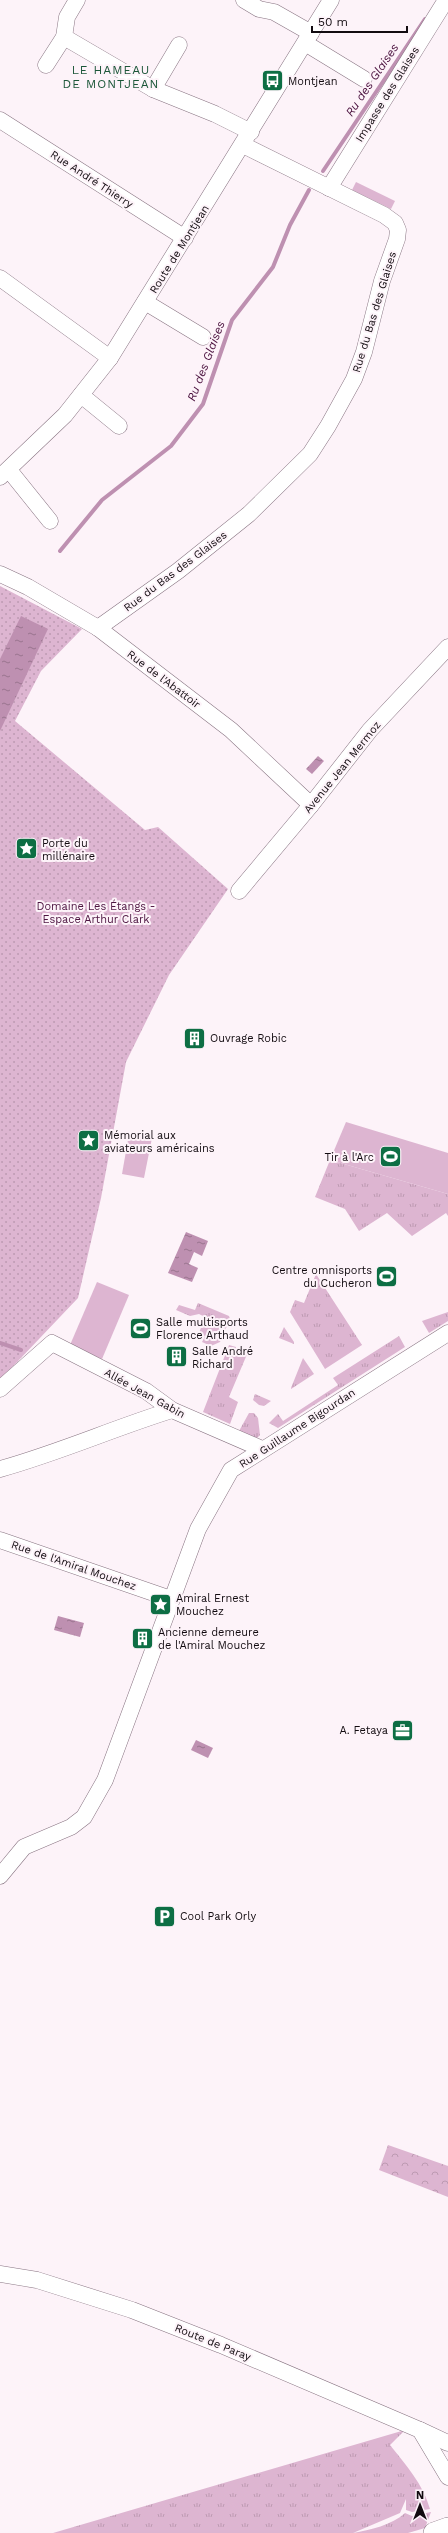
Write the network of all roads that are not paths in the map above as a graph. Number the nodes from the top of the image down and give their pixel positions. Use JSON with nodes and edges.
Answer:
{"nodes":[{"id":1,"x":77,"y":0,"type":"edge"},
{"id":2,"x":244,"y":0,"type":"edge"},
{"id":3,"x":331,"y":0,"type":"edge"},
{"id":4,"x":446,"y":0,"type":"edge"},
{"id":5,"x":64,"y":37,"type":"junction"},
{"id":6,"x":308,"y":38,"type":"junction"},
{"id":7,"x":179,"y":45,"type":"dead end"},
{"id":8,"x":46,"y":65,"type":"dead end"},
{"id":9,"x":364,"y":79,"type":"dead end"},
{"id":10,"x":153,"y":89,"type":"junction"},
{"id":11,"x":0,"y":120,"type":"edge"},
{"id":12,"x":247,"y":138,"type":"junction"},
{"id":13,"x":329,"y":188,"type":"junction"},
{"id":14,"x":185,"y":238,"type":"junction"},
{"id":15,"x":0,"y":278,"type":"edge"},
{"id":16,"x":145,"y":302,"type":"junction"},
{"id":17,"x":203,"y":337,"type":"dead end"},
{"id":18,"x":110,"y":358,"type":"junction"},
{"id":19,"x":81,"y":394,"type":"junction"},
{"id":20,"x":119,"y":426,"type":"dead end"},
{"id":21,"x":5,"y":474,"type":"edge"},
{"id":22,"x":50,"y":521,"type":"dead end"},
{"id":23,"x":0,"y":574,"type":"edge"},
{"id":24,"x":98,"y":628,"type":"junction"},
{"id":25,"x":448,"y":646,"type":"edge"},
{"id":26,"x":311,"y":806,"type":"junction"},
{"id":27,"x":239,"y":891,"type":"dead end"},
{"id":28,"x":448,"y":1333,"type":"edge"},
{"id":29,"x":0,"y":1389,"type":"edge"},
{"id":30,"x":172,"y":1410,"type":"junction"},
{"id":31,"x":262,"y":1449,"type":"junction"},
{"id":32,"x":0,"y":1469,"type":"edge"},
{"id":33,"x":0,"y":1540,"type":"edge"},
{"id":34,"x":171,"y":1599,"type":"junction"},
{"id":35,"x":0,"y":1876,"type":"edge"},
{"id":36,"x":0,"y":2274,"type":"edge"},
{"id":37,"x":420,"y":2430,"type":"junction"},
{"id":38,"x":448,"y":2443,"type":"edge"},
{"id":39,"x":448,"y":2477,"type":"edge"},
{"id":40,"x":448,"y":2528,"type":"edge"},
{"id":41,"x":434,"y":2533,"type":"edge"}],
"edges":[{"from":1,"to":5,"type":"street"},
{"from":2,"to":6,"type":"street"},
{"from":3,"to":6,"type":"street","name":"Route de Montjean"},
{"from":4,"to":13,"type":"street","name":"Impasse des Glaises"},
{"from":5,"to":8,"type":"street"},
{"from":5,"to":10,"type":"street"},
{"from":6,"to":9,"type":"street"},
{"from":6,"to":12,"type":"street","name":"Route de Montjean"},
{"from":7,"to":10,"type":"street"},
{"from":10,"to":12,"type":"street"},
{"from":11,"to":14,"type":"street","name":"Rue André Thierry"},
{"from":12,"to":13,"type":"street"},
{"from":12,"to":14,"type":"street","name":"Route de Montjean"},
{"from":13,"to":24,"type":"street","name":"Rue du Bas des Glaises"},
{"from":14,"to":16,"type":"street","name":"Route de Montjean"},
{"from":15,"to":18,"type":"street"},
{"from":16,"to":17,"type":"street"},
{"from":16,"to":18,"type":"street","name":"Route de Montjean"},
{"from":18,"to":19,"type":"street","name":"Route de Montjean"},
{"from":19,"to":20,"type":"street"},
{"from":19,"to":21,"type":"street","name":"Route de Montjean"},
{"from":21,"to":22,"type":"street"},
{"from":23,"to":24,"type":"street","name":"Rue de l'Abattoir"},
{"from":24,"to":26,"type":"street","name":"Rue de l'Abattoir"},
{"from":25,"to":26,"type":"street","name":"Avenue Jean Mermoz"},
{"from":26,"to":27,"type":"street","name":"Avenue Jean Mermoz"},
{"from":28,"to":31,"type":"street","name":"Rue Guillaume Bigourdan"},
{"from":29,"to":30,"type":"street","name":"Allée Jean Gabin"},
{"from":30,"to":31,"type":"street","name":"Allée Jean Gabin"},
{"from":30,"to":32,"type":"street"},
{"from":31,"to":34,"type":"street","name":"Rue Guillaume Bigourdan"},
{"from":33,"to":34,"type":"street","name":"Rue de l'Amiral Mouchez"},
{"from":34,"to":35,"type":"street","name":"Rue Guillaume Bigourdan"},
{"from":36,"to":37,"type":"street","name":"Route de Paray"},
{"from":37,"to":38,"type":"street","name":"Route de Paray"},
{"from":37,"to":39,"type":"street"},
{"from":40,"to":41,"type":"main road"}]}
